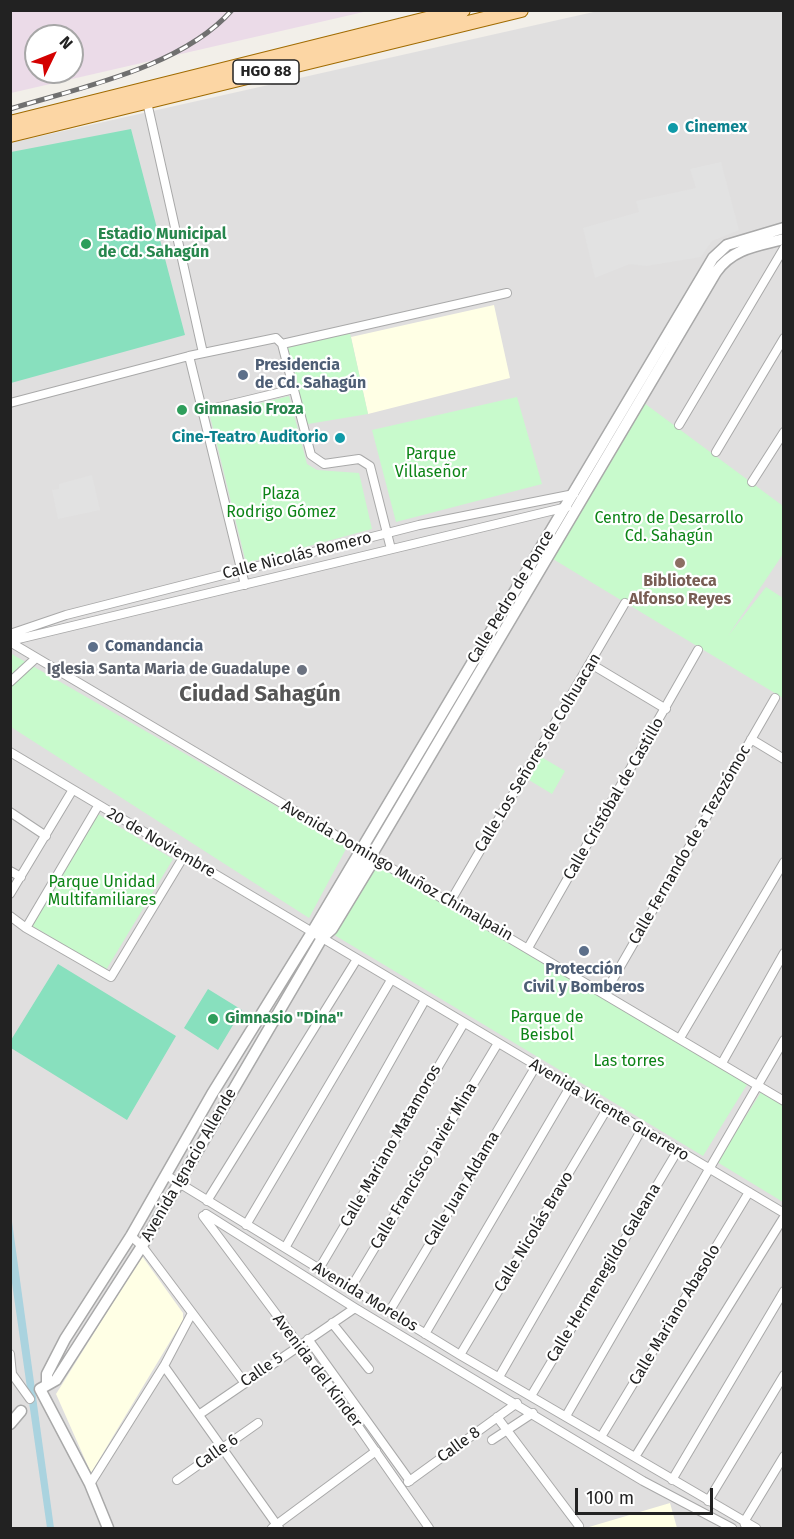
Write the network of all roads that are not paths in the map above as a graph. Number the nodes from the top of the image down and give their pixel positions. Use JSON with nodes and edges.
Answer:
{"nodes":[{"id":1,"x":463,"y":10,"type":"edge"},
{"id":2,"x":521,"y":10,"type":"edge"},
{"id":3,"x":201,"y":81,"type":"junction"},
{"id":4,"x":120,"y":102,"type":"junction"},
{"id":5,"x":147,"y":102,"type":"junction"},
{"id":6,"x":10,"y":123,"type":"edge"},
{"id":7,"x":10,"y":135,"type":"edge"},
{"id":8,"x":783,"y":228,"type":"edge"},
{"id":9,"x":783,"y":239,"type":"edge"},
{"id":10,"x":783,"y":248,"type":"edge"},
{"id":11,"x":717,"y":262,"type":"junction"},
{"id":12,"x":507,"y":293,"type":"dead end"},
{"id":13,"x":783,"y":338,"type":"edge"},
{"id":14,"x":282,"y":344,"type":"junction"},
{"id":15,"x":203,"y":353,"type":"junction"},
{"id":16,"x":189,"y":356,"type":"junction"},
{"id":17,"x":294,"y":389,"type":"junction"},
{"id":18,"x":10,"y":403,"type":"edge"},
{"id":19,"x":203,"y":411,"type":"junction"},
{"id":20,"x":679,"y":425,"type":"dead end"},
{"id":21,"x":783,"y":432,"type":"edge"},
{"id":22,"x":716,"y":452,"type":"dead end"},
{"id":23,"x":752,"y":482,"type":"dead end"},
{"id":24,"x":586,"y":491,"type":"junction"},
{"id":25,"x":572,"y":494,"type":"junction"},
{"id":26,"x":578,"y":505,"type":"junction"},
{"id":27,"x":563,"y":508,"type":"junction"},
{"id":28,"x":387,"y":534,"type":"junction"},
{"id":29,"x":335,"y":547,"type":"junction"},
{"id":30,"x":392,"y":549,"type":"junction"},
{"id":31,"x":339,"y":562,"type":"junction"},
{"id":32,"x":242,"y":570,"type":"junction"},
{"id":33,"x":245,"y":585,"type":"junction"},
{"id":34,"x":625,"y":603,"type":"dead end"},
{"id":35,"x":66,"y":615,"type":"junction"},
{"id":36,"x":69,"y":627,"type":"junction"},
{"id":37,"x":10,"y":634,"type":"edge"},
{"id":38,"x":10,"y":642,"type":"edge"},
{"id":39,"x":698,"y":650,"type":"dead end"},
{"id":40,"x":36,"y":658,"type":"junction"},
{"id":41,"x":591,"y":664,"type":"junction"},
{"id":42,"x":10,"y":682,"type":"edge"},
{"id":43,"x":775,"y":698,"type":"dead end"},
{"id":44,"x":666,"y":710,"type":"junction"},
{"id":45,"x":751,"y":739,"type":"junction"},
{"id":46,"x":10,"y":752,"type":"edge"},
{"id":47,"x":783,"y":759,"type":"edge"},
{"id":48,"x":72,"y":791,"type":"junction"},
{"id":49,"x":98,"y":806,"type":"junction"},
{"id":50,"x":10,"y":812,"type":"edge"},
{"id":51,"x":46,"y":836,"type":"junction"},
{"id":52,"x":360,"y":850,"type":"junction"},
{"id":53,"x":184,"y":856,"type":"junction"},
{"id":54,"x":371,"y":856,"type":"junction"},
{"id":55,"x":783,"y":862,"type":"edge"},
{"id":56,"x":10,"y":871,"type":"edge"},
{"id":57,"x":21,"y":877,"type":"junction"},
{"id":58,"x":10,"y":894,"type":"edge"},
{"id":59,"x":450,"y":902,"type":"junction"},
{"id":60,"x":10,"y":916,"type":"edge"},
{"id":61,"x":26,"y":928,"type":"junction"},
{"id":62,"x":317,"y":936,"type":"junction"},
{"id":63,"x":528,"y":948,"type":"junction"},
{"id":64,"x":783,"y":953,"type":"edge"},
{"id":65,"x":357,"y":959,"type":"junction"},
{"id":66,"x":391,"y":980,"type":"junction"},
{"id":67,"x":605,"y":993,"type":"junction"},
{"id":68,"x":425,"y":1000,"type":"junction"},
{"id":69,"x":464,"y":1023,"type":"junction"},
{"id":70,"x":680,"y":1038,"type":"junction"},
{"id":71,"x":783,"y":1040,"type":"edge"},
{"id":72,"x":498,"y":1043,"type":"junction"},
{"id":73,"x":722,"y":1064,"type":"junction"},
{"id":74,"x":536,"y":1066,"type":"junction"},
{"id":75,"x":757,"y":1085,"type":"junction"},
{"id":76,"x":570,"y":1087,"type":"junction"},
{"id":77,"x":783,"y":1101,"type":"edge"},
{"id":78,"x":607,"y":1109,"type":"junction"},
{"id":79,"x":642,"y":1129,"type":"junction"},
{"id":80,"x":678,"y":1150,"type":"junction"},
{"id":81,"x":708,"y":1169,"type":"junction"},
{"id":82,"x":166,"y":1175,"type":"junction"},
{"id":83,"x":177,"y":1183,"type":"junction"},
{"id":84,"x":749,"y":1192,"type":"junction"},
{"id":85,"x":207,"y":1201,"type":"junction"},
{"id":86,"x":204,"y":1215,"type":"joint"},
{"id":87,"x":783,"y":1215,"type":"edge"},
{"id":88,"x":246,"y":1225,"type":"junction"},
{"id":89,"x":130,"y":1236,"type":"junction"},
{"id":90,"x":142,"y":1246,"type":"junction"},
{"id":91,"x":285,"y":1248,"type":"junction"},
{"id":92,"x":319,"y":1269,"type":"junction"},
{"id":93,"x":350,"y":1289,"type":"junction"},
{"id":94,"x":783,"y":1291,"type":"edge"},
{"id":95,"x":355,"y":1308,"type":"junction"},
{"id":96,"x":389,"y":1312,"type":"junction"},
{"id":97,"x":192,"y":1313,"type":"junction"},
{"id":98,"x":332,"y":1323,"type":"junction"},
{"id":99,"x":425,"y":1334,"type":"junction"},
{"id":100,"x":308,"y":1339,"type":"junction"},
{"id":101,"x":297,"y":1346,"type":"junction"},
{"id":102,"x":10,"y":1353,"type":"edge"},
{"id":103,"x":460,"y":1355,"type":"junction"},
{"id":104,"x":164,"y":1366,"type":"junction"},
{"id":105,"x":369,"y":1370,"type":"dead end"},
{"id":106,"x":783,"y":1375,"type":"edge"},
{"id":107,"x":499,"y":1377,"type":"junction"},
{"id":108,"x":244,"y":1382,"type":"junction"},
{"id":109,"x":43,"y":1387,"type":"junction"},
{"id":110,"x":531,"y":1396,"type":"junction"},
{"id":111,"x":30,"y":1399,"type":"dead end"},
{"id":112,"x":516,"y":1403,"type":"junction"},
{"id":113,"x":21,"y":1411,"type":"joint"},
{"id":114,"x":533,"y":1413,"type":"junction"},
{"id":115,"x":200,"y":1414,"type":"junction"},
{"id":116,"x":566,"y":1416,"type":"junction"},
{"id":117,"x":497,"y":1417,"type":"junction"},
{"id":118,"x":258,"y":1423,"type":"dead end"},
{"id":119,"x":10,"y":1424,"type":"edge"},
{"id":120,"x":508,"y":1432,"type":"junction"},
{"id":121,"x":601,"y":1437,"type":"junction"},
{"id":122,"x":492,"y":1440,"type":"dead end"},
{"id":123,"x":224,"y":1447,"type":"junction"},
{"id":124,"x":376,"y":1451,"type":"junction"},
{"id":125,"x":783,"y":1456,"type":"edge"},
{"id":126,"x":635,"y":1457,"type":"junction"},
{"id":127,"x":177,"y":1480,"type":"dead end"},
{"id":128,"x":672,"y":1480,"type":"junction"},
{"id":129,"x":410,"y":1481,"type":"junction"},
{"id":130,"x":90,"y":1484,"type":"junction"},
{"id":131,"x":401,"y":1487,"type":"junction"},
{"id":132,"x":708,"y":1500,"type":"junction"},
{"id":133,"x":745,"y":1525,"type":"edge"},
{"id":134,"x":579,"y":1526,"type":"dead end"},
{"id":135,"x":276,"y":1527,"type":"edge"},
{"id":136,"x":108,"y":1528,"type":"edge"},
{"id":137,"x":429,"y":1528,"type":"edge"},
{"id":138,"x":732,"y":1528,"type":"edge"},
{"id":139,"x":756,"y":1528,"type":"edge"}],
"edges":[{"from":1,"to":3,"type":"main road","number":"HGO 88"},
{"from":2,"to":3,"type":"main road","number":"HGO 88"},
{"from":3,"to":4,"type":"main road","number":"HGO 88"},
{"from":3,"to":5,"type":"main road","number":"HGO 88"},
{"from":4,"to":5,"type":"main road","number":"HGO 88"},
{"from":4,"to":6,"type":"main road","number":"HGO 88"},
{"from":4,"to":7,"type":"main road","number":"HGO 88"},
{"from":5,"to":15,"type":"street"},
{"from":8,"to":11,"type":"street"},
{"from":9,"to":11,"type":"street"},
{"from":10,"to":20,"type":"street"},
{"from":11,"to":24,"type":"street","name":"Calle Pedro de Ponce"},
{"from":11,"to":25,"type":"street","name":"Calle Pedro de Ponce"},
{"from":12,"to":14,"type":"street"},
{"from":13,"to":22,"type":"street"},
{"from":14,"to":15,"type":"street"},
{"from":14,"to":17,"type":"street"},
{"from":15,"to":16,"type":"street"},
{"from":16,"to":18,"type":"street"},
{"from":16,"to":19,"type":"street"},
{"from":17,"to":19,"type":"street"},
{"from":17,"to":28,"type":"street"},
{"from":19,"to":32,"type":"street"},
{"from":21,"to":23,"type":"street"},
{"from":24,"to":25,"type":"street","name":"Calle Nicolás Romero"},
{"from":24,"to":26,"type":"street","name":"Calle Pedro de Ponce"},
{"from":25,"to":27,"type":"street","name":"Calle Pedro de Ponce"},
{"from":25,"to":28,"type":"street","name":"Calle Nicolás Romero"},
{"from":26,"to":27,"type":"street","name":"Calle Nicolás Romero"},
{"from":26,"to":54,"type":"street","name":"Calle Pedro de Ponce"},
{"from":27,"to":30,"type":"street","name":"Calle Nicolás Romero"},
{"from":27,"to":52,"type":"street","name":"Calle Pedro de Ponce"},
{"from":28,"to":29,"type":"street","name":"Calle Nicolás Romero"},
{"from":28,"to":30,"type":"street"},
{"from":29,"to":31,"type":"street"},
{"from":29,"to":32,"type":"street","name":"Calle Nicolás Romero"},
{"from":30,"to":31,"type":"street","name":"Calle Nicolás Romero"},
{"from":31,"to":33,"type":"street","name":"Calle Nicolás Romero"},
{"from":32,"to":33,"type":"street"},
{"from":32,"to":35,"type":"street","name":"Calle Nicolás Romero"},
{"from":33,"to":36,"type":"street","name":"Calle Nicolás Romero"},
{"from":34,"to":41,"type":"street","name":"Calle Los Señores de Colhuacan"},
{"from":35,"to":36,"type":"street"},
{"from":35,"to":37,"type":"street","name":"Calle Nicolás Romero"},
{"from":36,"to":38,"type":"street","name":"Calle Nicolás Romero"},
{"from":38,"to":40,"type":"street","name":"Avenida Domingo Muñoz Chimalpain"},
{"from":39,"to":44,"type":"street","name":"Calle Cristóbal de Castillo"},
{"from":40,"to":42,"type":"street"},
{"from":40,"to":52,"type":"street","name":"Avenida Domingo Muñoz Chimalpain"},
{"from":41,"to":44,"type":"street"},
{"from":41,"to":59,"type":"street","name":"Calle Los Señores de Colhuacan"},
{"from":43,"to":45,"type":"street","name":"Calle Fernando de a Tezozómoc"},
{"from":44,"to":63,"type":"street","name":"Calle Cristóbal de Castillo"},
{"from":45,"to":47,"type":"street"},
{"from":45,"to":67,"type":"street","name":"Calle Fernando de a Tezozómoc"},
{"from":46,"to":48,"type":"street","name":"20 de Noviembre"},
{"from":48,"to":49,"type":"street","name":"20 de Noviembre"},
{"from":48,"to":51,"type":"street"},
{"from":49,"to":53,"type":"street","name":"20 de Noviembre"},
{"from":49,"to":61,"type":"street"},
{"from":50,"to":51,"type":"street"},
{"from":51,"to":57,"type":"street"},
{"from":52,"to":54,"type":"street","name":"Avenida Domingo Muñoz Chimalpain"},
{"from":52,"to":62,"type":"street","name":"Calle Pedro de Ponce"},
{"from":53,"to":61,"type":"street"},
{"from":53,"to":62,"type":"street","name":"20 de Noviembre"},
{"from":54,"to":59,"type":"street","name":"Avenida Domingo Muñoz Chimalpain"},
{"from":54,"to":62,"type":"street","name":"Calle Pedro de Ponce"},
{"from":55,"to":70,"type":"street"},
{"from":56,"to":57,"type":"street"},
{"from":57,"to":58,"type":"street"},
{"from":59,"to":63,"type":"street","name":"Avenida Domingo Muñoz Chimalpain"},
{"from":60,"to":61,"type":"street"},
{"from":62,"to":65,"type":"street","name":"Avenida Vicente Guerrero"},
{"from":62,"to":82,"type":"street","name":"Avenida Ignacio Allende"},
{"from":62,"to":83,"type":"street","name":"Avenida Ignacio Allende"},
{"from":63,"to":67,"type":"street","name":"Avenida Domingo Muñoz Chimalpain"},
{"from":64,"to":73,"type":"street"},
{"from":65,"to":66,"type":"street","name":"Avenida Vicente Guerrero"},
{"from":65,"to":85,"type":"street"},
{"from":66,"to":68,"type":"street","name":"Avenida Vicente Guerrero"},
{"from":66,"to":88,"type":"street"},
{"from":67,"to":70,"type":"street","name":"Avenida Domingo Muñoz Chimalpain"},
{"from":68,"to":69,"type":"street","name":"Avenida Vicente Guerrero"},
{"from":68,"to":91,"type":"street"},
{"from":69,"to":72,"type":"street","name":"Avenida Vicente Guerrero"},
{"from":69,"to":92,"type":"street","name":"Calle Mariano Matamoros"},
{"from":70,"to":73,"type":"street","name":"Avenida Domingo Muñoz Chimalpain"},
{"from":71,"to":75,"type":"street"},
{"from":72,"to":74,"type":"street","name":"Avenida Vicente Guerrero"},
{"from":72,"to":93,"type":"street","name":"Calle Francisco Javier Mina"},
{"from":73,"to":75,"type":"street","name":"Avenida Domingo Muñoz Chimalpain"},
{"from":74,"to":76,"type":"street","name":"Avenida Vicente Guerrero"},
{"from":74,"to":96,"type":"street","name":"Calle Juan Aldama"},
{"from":75,"to":77,"type":"street","name":"Avenida Domingo Muñoz Chimalpain"},
{"from":75,"to":81,"type":"street"},
{"from":76,"to":78,"type":"street","name":"Avenida Vicente Guerrero"},
{"from":76,"to":99,"type":"street"},
{"from":78,"to":79,"type":"street","name":"Avenida Vicente Guerrero"},
{"from":78,"to":103,"type":"street","name":"Calle Nicolás Bravo"},
{"from":79,"to":80,"type":"street","name":"Avenida Vicente Guerrero"},
{"from":79,"to":107,"type":"street"},
{"from":80,"to":81,"type":"street","name":"Avenida Vicente Guerrero"},
{"from":80,"to":110,"type":"street","name":"Calle Hermenegildo Galeana"},
{"from":81,"to":84,"type":"street","name":"Avenida Vicente Guerrero"},
{"from":81,"to":116,"type":"street"},
{"from":82,"to":83,"type":"street","name":"Avenida Morelos"},
{"from":82,"to":89,"type":"street","name":"Avenida Ignacio Allende"},
{"from":83,"to":85,"type":"street","name":"Avenida Morelos"},
{"from":83,"to":90,"type":"street","name":"Avenida Ignacio Allende"},
{"from":84,"to":87,"type":"street","name":"Avenida Vicente Guerrero"},
{"from":84,"to":121,"type":"street","name":"Calle Mariano Abasolo"},
{"from":85,"to":88,"type":"street","name":"Avenida Morelos"},
{"from":86,"to":95,"type":"street","name":"Avenida Morelos"},
{"from":86,"to":101,"type":"street","name":"Avenida del Kinder"},
{"from":87,"to":126,"type":"street"},
{"from":88,"to":91,"type":"street","name":"Avenida Morelos"},
{"from":89,"to":90,"type":"street"},
{"from":89,"to":109,"type":"street","name":"Avenida Ignacio Allende"},
{"from":90,"to":97,"type":"street"},
{"from":90,"to":109,"type":"street","name":"Avenida Ignacio Allende"},
{"from":91,"to":92,"type":"street","name":"Avenida Morelos"},
{"from":92,"to":93,"type":"street","name":"Avenida Morelos"},
{"from":93,"to":96,"type":"street","name":"Avenida Morelos"},
{"from":94,"to":128,"type":"street"},
{"from":95,"to":98,"type":"street","name":"Calle 5"},
{"from":95,"to":112,"type":"street","name":"Avenida Morelos"},
{"from":96,"to":99,"type":"street","name":"Avenida Morelos"},
{"from":97,"to":104,"type":"street"},
{"from":97,"to":108,"type":"street"},
{"from":98,"to":100,"type":"street","name":"Calle 5"},
{"from":98,"to":105,"type":"street"},
{"from":99,"to":103,"type":"street","name":"Avenida Morelos"},
{"from":100,"to":101,"type":"street","name":"Calle 5"},
{"from":100,"to":129,"type":"street"},
{"from":101,"to":108,"type":"street","name":"Calle 5"},
{"from":101,"to":124,"type":"street","name":"Avenida del Kinder"},
{"from":102,"to":111,"type":"street"},
{"from":103,"to":107,"type":"street","name":"Avenida Morelos"},
{"from":104,"to":115,"type":"street"},
{"from":104,"to":130,"type":"street"},
{"from":106,"to":132,"type":"street"},
{"from":107,"to":110,"type":"street","name":"Avenida Morelos"},
{"from":108,"to":115,"type":"street","name":"Calle 5"},
{"from":109,"to":113,"type":"street"},
{"from":109,"to":130,"type":"street"},
{"from":110,"to":116,"type":"street","name":"Avenida Morelos"},
{"from":112,"to":114,"type":"street","name":"Avenida Morelos"},
{"from":112,"to":117,"type":"street","name":"Calle 8"},
{"from":113,"to":119,"type":"street"},
{"from":114,"to":120,"type":"street"},
{"from":114,"to":138,"type":"street","name":"Avenida Morelos"},
{"from":115,"to":123,"type":"street"},
{"from":116,"to":121,"type":"street","name":"Avenida Morelos"},
{"from":117,"to":120,"type":"street"},
{"from":117,"to":129,"type":"street","name":"Calle 8"},
{"from":118,"to":123,"type":"street","name":"Calle 6"},
{"from":120,"to":122,"type":"street"},
{"from":120,"to":134,"type":"street"},
{"from":121,"to":126,"type":"street","name":"Avenida Morelos"},
{"from":123,"to":127,"type":"street","name":"Calle 6"},
{"from":123,"to":135,"type":"street"},
{"from":124,"to":131,"type":"street","name":"Avenida del Kinder"},
{"from":124,"to":135,"type":"street"},
{"from":125,"to":133,"type":"street"},
{"from":126,"to":128,"type":"street","name":"Avenida Morelos"},
{"from":128,"to":132,"type":"street","name":"Avenida Morelos"},
{"from":129,"to":131,"type":"street","name":"Calle 8"},
{"from":130,"to":136,"type":"street"},
{"from":131,"to":137,"type":"street","name":"Avenida del Kinder"},
{"from":132,"to":133,"type":"street","name":"Avenida Morelos"},
{"from":133,"to":139,"type":"street","name":"Avenida Morelos"}]}
